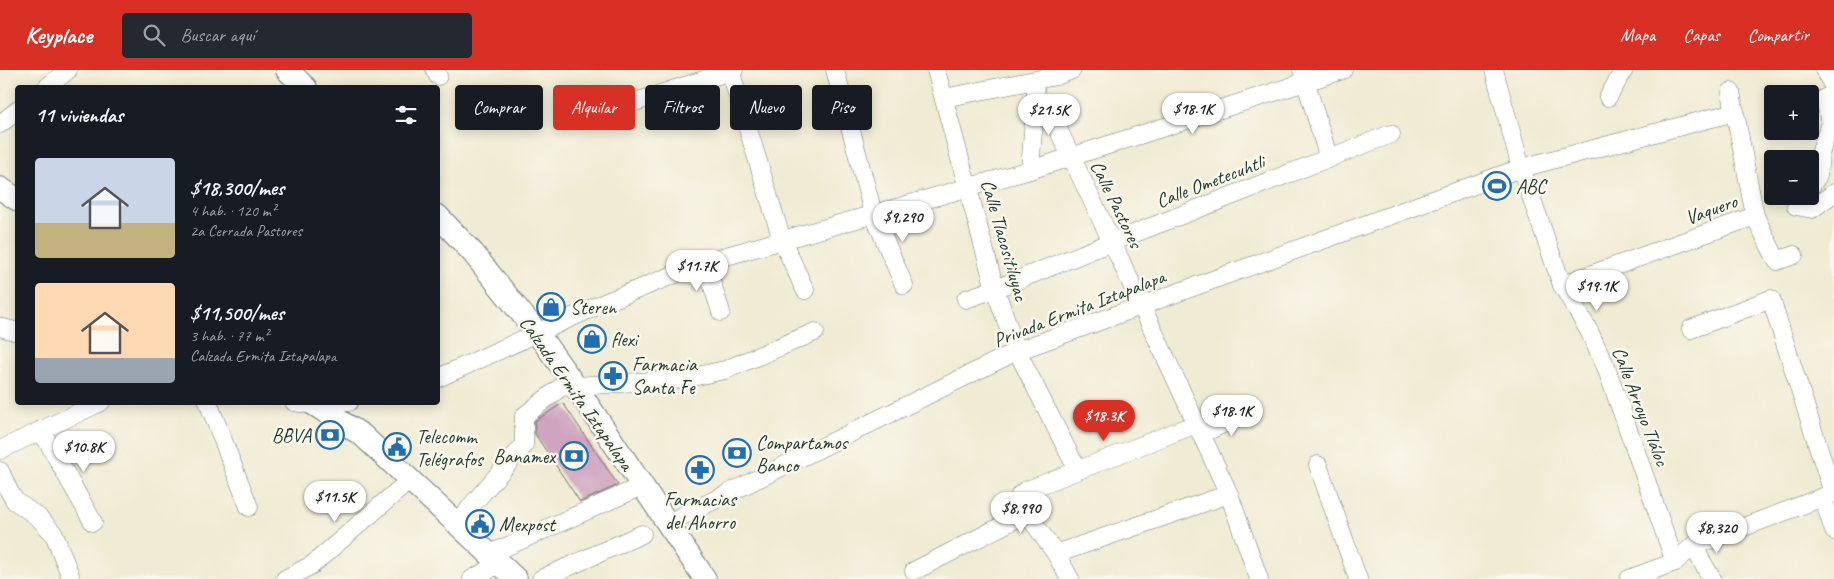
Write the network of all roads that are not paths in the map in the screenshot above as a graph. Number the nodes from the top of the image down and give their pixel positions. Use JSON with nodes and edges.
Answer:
{"nodes":[{"id":1,"x":68,"y":70,"type":"edge"},
{"id":2,"x":287,"y":70,"type":"edge"},
{"id":3,"x":731,"y":70,"type":"edge"},
{"id":4,"x":835,"y":70,"type":"edge"},
{"id":5,"x":936,"y":70,"type":"edge"},
{"id":6,"x":1072,"y":70,"type":"edge"},
{"id":7,"x":1343,"y":70,"type":"edge"},
{"id":8,"x":1494,"y":70,"type":"edge"},
{"id":9,"x":1824,"y":70,"type":"edge"},
{"id":10,"x":1622,"y":71,"type":"edge"},
{"id":11,"x":1038,"y":75,"type":"edge"},
{"id":12,"x":1304,"y":76,"type":"edge"},
{"id":13,"x":50,"y":85,"type":"edge"},
{"id":14,"x":303,"y":85,"type":"edge"},
{"id":15,"x":1834,"y":87,"type":"edge"},
{"id":16,"x":1732,"y":92,"type":"dead end"},
{"id":17,"x":1834,"y":93,"type":"edge"},
{"id":18,"x":1608,"y":97,"type":"dead end"},
{"id":19,"x":944,"y":98,"type":"junction"},
{"id":20,"x":1036,"y":100,"type":"junction"},
{"id":21,"x":635,"y":102,"type":"edge"},
{"id":22,"x":15,"y":112,"type":"edge"},
{"id":23,"x":1735,"y":112,"type":"junction"},
{"id":24,"x":0,"y":124,"type":"edge"},
{"id":25,"x":1391,"y":134,"type":"dead end"},
{"id":26,"x":1071,"y":157,"type":"junction"},
{"id":27,"x":1329,"y":159,"type":"junction"},
{"id":28,"x":1819,"y":165,"type":"edge"},
{"id":29,"x":1521,"y":168,"type":"junction"},
{"id":30,"x":1030,"y":170,"type":"junction"},
{"id":31,"x":967,"y":188,"type":"junction"},
{"id":32,"x":1834,"y":192,"type":"edge"},
{"id":33,"x":1819,"y":204,"type":"edge"},
{"id":34,"x":1806,"y":205,"type":"edge"},
{"id":35,"x":1817,"y":205,"type":"edge"},
{"id":36,"x":873,"y":213,"type":"junction"},
{"id":37,"x":1755,"y":216,"type":"junction"},
{"id":38,"x":440,"y":218,"type":"edge"},
{"id":39,"x":782,"y":240,"type":"junction"},
{"id":40,"x":1112,"y":242,"type":"junction"},
{"id":41,"x":1794,"y":255,"type":"dead end"},
{"id":42,"x":705,"y":262,"type":"junction"},
{"id":43,"x":904,"y":285,"type":"dead end"},
{"id":44,"x":1562,"y":285,"type":"junction"},
{"id":45,"x":995,"y":289,"type":"junction"},
{"id":46,"x":805,"y":290,"type":"dead end"},
{"id":47,"x":966,"y":299,"type":"dead end"},
{"id":48,"x":1141,"y":307,"type":"junction"},
{"id":49,"x":721,"y":312,"type":"dead end"},
{"id":50,"x":0,"y":328,"type":"edge"},
{"id":51,"x":1691,"y":330,"type":"dead end"},
{"id":52,"x":15,"y":331,"type":"edge"},
{"id":53,"x":815,"y":332,"type":"dead end"},
{"id":54,"x":538,"y":334,"type":"junction"},
{"id":55,"x":1017,"y":351,"type":"junction"},
{"id":56,"x":440,"y":377,"type":"edge"},
{"id":57,"x":576,"y":387,"type":"junction"},
{"id":58,"x":95,"y":405,"type":"edge"},
{"id":59,"x":209,"y":405,"type":"edge"},
{"id":60,"x":310,"y":405,"type":"edge"},
{"id":61,"x":1249,"y":412,"type":"dead end"},
{"id":62,"x":1199,"y":429,"type":"junction"},
{"id":63,"x":41,"y":430,"type":"junction"},
{"id":64,"x":0,"y":450,"type":"edge"},
{"id":65,"x":1318,"y":465,"type":"dead end"},
{"id":66,"x":1077,"y":470,"type":"junction"},
{"id":67,"x":0,"y":471,"type":"edge"},
{"id":68,"x":410,"y":480,"type":"junction"},
{"id":69,"x":642,"y":486,"type":"junction"},
{"id":70,"x":1229,"y":494,"type":"junction"},
{"id":71,"x":1830,"y":494,"type":"edge"},
{"id":72,"x":249,"y":507,"type":"dead end"},
{"id":73,"x":1027,"y":513,"type":"junction"},
{"id":74,"x":93,"y":522,"type":"dead end"},
{"id":75,"x":668,"y":523,"type":"junction"},
{"id":76,"x":458,"y":525,"type":"junction"},
{"id":77,"x":1834,"y":530,"type":"edge"},
{"id":78,"x":642,"y":534,"type":"dead end"},
{"id":79,"x":1693,"y":546,"type":"junction"},
{"id":80,"x":1056,"y":554,"type":"junction"},
{"id":81,"x":494,"y":559,"type":"junction"},
{"id":82,"x":1675,"y":562,"type":"junction"},
{"id":83,"x":914,"y":571,"type":"dead end"},
{"id":84,"x":70,"y":575,"type":"dead end"},
{"id":85,"x":288,"y":578,"type":"edge"},
{"id":86,"x":1066,"y":578,"type":"edge"},
{"id":87,"x":472,"y":579,"type":"edge"},
{"id":88,"x":516,"y":579,"type":"edge"},
{"id":89,"x":541,"y":579,"type":"edge"},
{"id":90,"x":705,"y":579,"type":"edge"},
{"id":91,"x":1259,"y":579,"type":"edge"},
{"id":92,"x":1358,"y":579,"type":"edge"},
{"id":93,"x":1629,"y":579,"type":"edge"},
{"id":94,"x":1712,"y":579,"type":"edge"}],
"edges":[{"from":1,"to":13,"type":"street"},
{"from":2,"to":14,"type":"main road"},
{"from":3,"to":21,"type":"street"},
{"from":3,"to":39,"type":"street"},
{"from":4,"to":36,"type":"street"},
{"from":5,"to":19,"type":"street","name":"Calle Tlacositiluyac"},
{"from":6,"to":11,"type":"street"},
{"from":7,"to":12,"type":"street"},
{"from":8,"to":29,"type":"street","name":"Calle Arroyo Tláloc"},
{"from":9,"to":15,"type":"street"},
{"from":10,"to":18,"type":"street"},
{"from":11,"to":19,"type":"street"},
{"from":11,"to":20,"type":"street"},
{"from":12,"to":26,"type":"street"},
{"from":12,"to":27,"type":"street"},
{"from":16,"to":23,"type":"street","name":"Vaquero"},
{"from":17,"to":28,"type":"street"},
{"from":19,"to":31,"type":"street","name":"Calle Tlacositiluyac"},
{"from":20,"to":26,"type":"street","name":"Calle Pastores"},
{"from":20,"to":30,"type":"street"},
{"from":22,"to":24,"type":"street"},
{"from":23,"to":29,"type":"street","name":"Privada Ermita Iztapalapa"},
{"from":23,"to":37,"type":"street","name":"Vaquero"},
{"from":25,"to":27,"type":"street","name":"Calle Ometecuhtli"},
{"from":26,"to":30,"type":"street"},
{"from":26,"to":40,"type":"street","name":"Calle Pastores"},
{"from":27,"to":40,"type":"street","name":"Calle Ometecuhtli"},
{"from":29,"to":44,"type":"street","name":"Calle Arroyo Tláloc"},
{"from":29,"to":48,"type":"street","name":"Privada Ermita Iztapalapa"},
{"from":30,"to":31,"type":"street"},
{"from":31,"to":36,"type":"street"},
{"from":31,"to":45,"type":"street","name":"Calle Tlacositiluyac"},
{"from":32,"to":33,"type":"street"},
{"from":34,"to":35,"type":"street"},
{"from":36,"to":39,"type":"street"},
{"from":36,"to":43,"type":"street"},
{"from":37,"to":41,"type":"street"},
{"from":37,"to":44,"type":"street","name":"Vaquero"},
{"from":38,"to":54,"type":"main road","name":"Calzada Ermita Iztapalapa"},
{"from":39,"to":42,"type":"street"},
{"from":39,"to":46,"type":"street"},
{"from":40,"to":45,"type":"street","name":"Calle Ometecuhtli"},
{"from":40,"to":48,"type":"street","name":"Calle Pastores"},
{"from":42,"to":49,"type":"street"},
{"from":42,"to":54,"type":"street"},
{"from":44,"to":82,"type":"street","name":"Calle Arroyo Tláloc"},
{"from":45,"to":47,"type":"street","name":"Calle Ometecuhtli"},
{"from":45,"to":55,"type":"street","name":"Calle Tlacositiluyac"},
{"from":48,"to":55,"type":"street","name":"Privada Ermita Iztapalapa"},
{"from":48,"to":62,"type":"street","name":"Calle Pastores"},
{"from":50,"to":52,"type":"street"},
{"from":51,"to":71,"type":"street"},
{"from":53,"to":57,"type":"street"},
{"from":54,"to":56,"type":"street"},
{"from":54,"to":57,"type":"main road","name":"Calzada Ermita Iztapalapa"},
{"from":55,"to":66,"type":"street","name":"Calle Tlacositiluyac"},
{"from":55,"to":75,"type":"street","name":"Privada Ermita Iztapalapa"},
{"from":57,"to":69,"type":"main road","name":"Calzada Ermita Iztapalapa"},
{"from":57,"to":76,"type":"street"},
{"from":58,"to":63,"type":"street"},
{"from":59,"to":72,"type":"street"},
{"from":60,"to":68,"type":"main road"},
{"from":61,"to":62,"type":"street"},
{"from":62,"to":66,"type":"street"},
{"from":62,"to":70,"type":"street","name":"Calle Pastores"},
{"from":63,"to":64,"type":"street"},
{"from":63,"to":74,"type":"street"},
{"from":65,"to":92,"type":"street"},
{"from":66,"to":73,"type":"street"},
{"from":67,"to":84,"type":"street"},
{"from":68,"to":76,"type":"main road"},
{"from":68,"to":85,"type":"street"},
{"from":69,"to":75,"type":"main road","name":"Calzada Ermita Iztapalapa"},
{"from":69,"to":81,"type":"street"},
{"from":70,"to":80,"type":"street"},
{"from":70,"to":91,"type":"street","name":"Calle Pastores"},
{"from":71,"to":77,"type":"street"},
{"from":71,"to":79,"type":"street"},
{"from":73,"to":80,"type":"street"},
{"from":73,"to":83,"type":"street"},
{"from":75,"to":90,"type":"main road","name":"Calzada Ermita Iztapalapa"},
{"from":76,"to":81,"type":"main road"},
{"from":78,"to":89,"type":"street"},
{"from":79,"to":82,"type":"street"},
{"from":79,"to":94,"type":"street"},
{"from":80,"to":86,"type":"street"},
{"from":81,"to":87,"type":"street"},
{"from":81,"to":88,"type":"main road"},
{"from":82,"to":93,"type":"street"}]}
